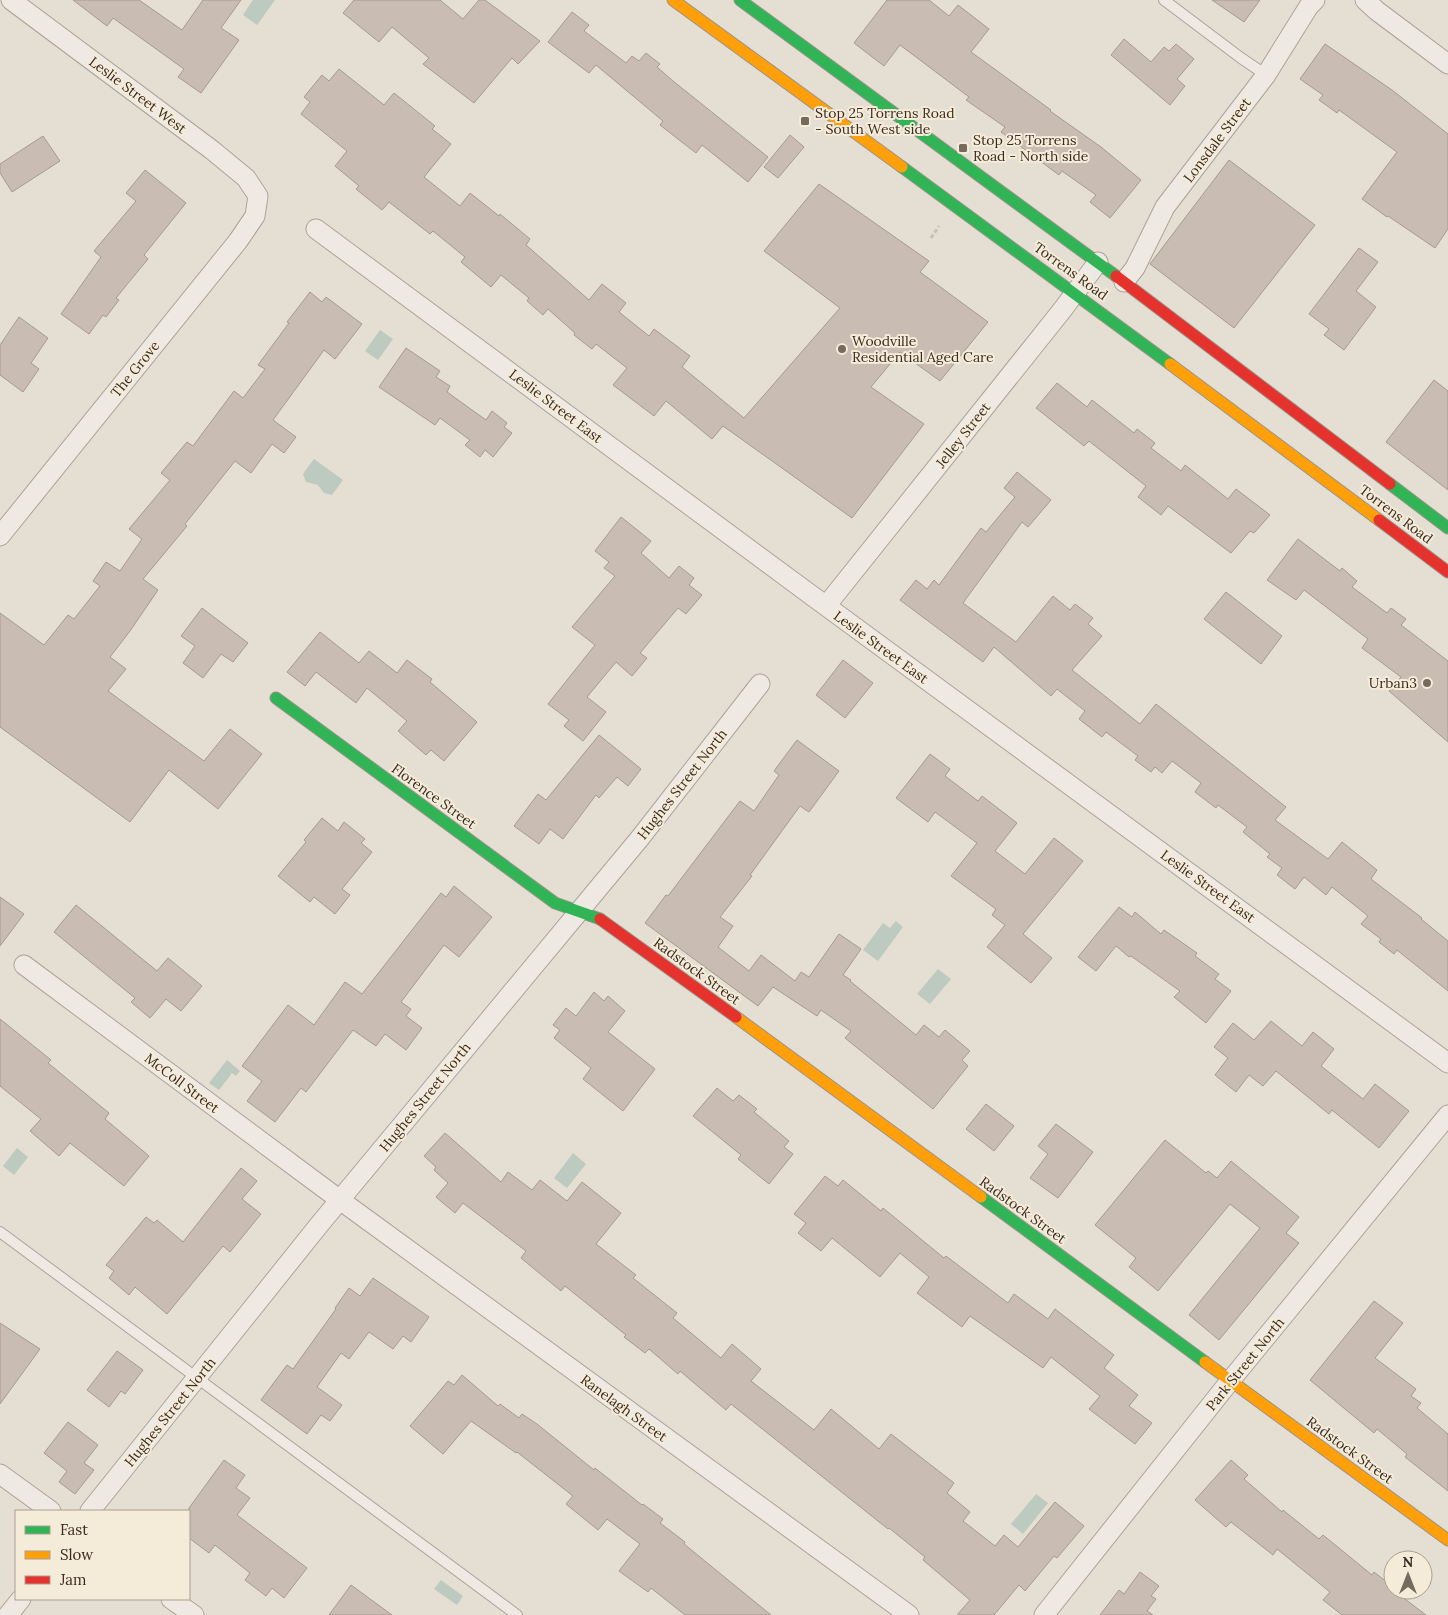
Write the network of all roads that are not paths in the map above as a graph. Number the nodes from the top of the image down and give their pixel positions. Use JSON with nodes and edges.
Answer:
{"nodes":[{"id":1,"x":11,"y":0,"type":"edge"},
{"id":2,"x":673,"y":0,"type":"edge"},
{"id":3,"x":740,"y":0,"type":"edge"},
{"id":4,"x":1164,"y":0,"type":"edge"},
{"id":5,"x":1315,"y":0,"type":"edge"},
{"id":6,"x":1365,"y":0,"type":"edge"},
{"id":7,"x":1448,"y":64,"type":"edge"},
{"id":8,"x":1266,"y":75,"type":"junction"},
{"id":9,"x":258,"y":196,"type":"joint"},
{"id":10,"x":316,"y":228,"type":"dead end"},
{"id":11,"x":1098,"y":262,"type":"junction"},
{"id":12,"x":1124,"y":282,"type":"junction"},
{"id":13,"x":1076,"y":293,"type":"junction"},
{"id":14,"x":1448,"y":528,"type":"edge"},
{"id":15,"x":0,"y":536,"type":"edge"},
{"id":16,"x":1448,"y":572,"type":"edge"},
{"id":17,"x":826,"y":606,"type":"junction"},
{"id":18,"x":760,"y":684,"type":"dead end"},
{"id":19,"x":276,"y":698,"type":"dead end"},
{"id":20,"x":578,"y":911,"type":"junction"},
{"id":21,"x":24,"y":965,"type":"dead end"},
{"id":22,"x":1448,"y":1063,"type":"edge"},
{"id":23,"x":1448,"y":1115,"type":"edge"},
{"id":24,"x":340,"y":1200,"type":"junction"},
{"id":25,"x":0,"y":1232,"type":"edge"},
{"id":26,"x":197,"y":1378,"type":"junction"},
{"id":27,"x":1230,"y":1381,"type":"junction"},
{"id":28,"x":0,"y":1474,"type":"edge"},
{"id":29,"x":50,"y":1510,"type":"edge"},
{"id":30,"x":91,"y":1510,"type":"edge"},
{"id":31,"x":1448,"y":1540,"type":"edge"},
{"id":32,"x":20,"y":1600,"type":"edge"},
{"id":33,"x":173,"y":1600,"type":"edge"},
{"id":34,"x":8,"y":1615,"type":"edge"},
{"id":35,"x":194,"y":1615,"type":"edge"},
{"id":36,"x":517,"y":1615,"type":"edge"},
{"id":37,"x":909,"y":1615,"type":"edge"},
{"id":38,"x":1044,"y":1615,"type":"edge"}],
"edges":[{"from":1,"to":9,"type":"street","name":"Leslie Street West"},
{"from":2,"to":13,"type":"main road","name":"Torrens Road"},
{"from":3,"to":11,"type":"main road","name":"Torrens Road"},
{"from":4,"to":8,"type":"lane"},
{"from":5,"to":8,"type":"street","name":"Lonsdale Street"},
{"from":6,"to":7,"type":"street"},
{"from":8,"to":12,"type":"street","name":"Lonsdale Street"},
{"from":9,"to":15,"type":"street","name":"The Grove"},
{"from":10,"to":17,"type":"street","name":"Leslie Street East"},
{"from":11,"to":12,"type":"main road","name":"Torrens Road"},
{"from":11,"to":13,"type":"street","name":"Jelley Street"},
{"from":12,"to":14,"type":"main road","name":"Torrens Road"},
{"from":13,"to":16,"type":"main road","name":"Torrens Road"},
{"from":13,"to":17,"type":"street","name":"Jelley Street"},
{"from":17,"to":22,"type":"street","name":"Leslie Street East"},
{"from":18,"to":20,"type":"street","name":"Hughes Street North"},
{"from":19,"to":20,"type":"main road","name":"Florence Street"},
{"from":20,"to":24,"type":"street","name":"Hughes Street North"},
{"from":20,"to":27,"type":"main road","name":"Radstock Street"},
{"from":21,"to":24,"type":"street","name":"McColl Street"},
{"from":23,"to":27,"type":"street","name":"Park Street North"},
{"from":24,"to":26,"type":"street","name":"Hughes Street North"},
{"from":24,"to":37,"type":"street","name":"Ranelagh Street"},
{"from":25,"to":26,"type":"lane"},
{"from":26,"to":30,"type":"street","name":"Hughes Street North"},
{"from":26,"to":36,"type":"lane"},
{"from":27,"to":31,"type":"main road","name":"Radstock Street"},
{"from":27,"to":38,"type":"street","name":"Park Street North"},
{"from":28,"to":29,"type":"street"},
{"from":32,"to":34,"type":"street"},
{"from":33,"to":35,"type":"street"}]}
